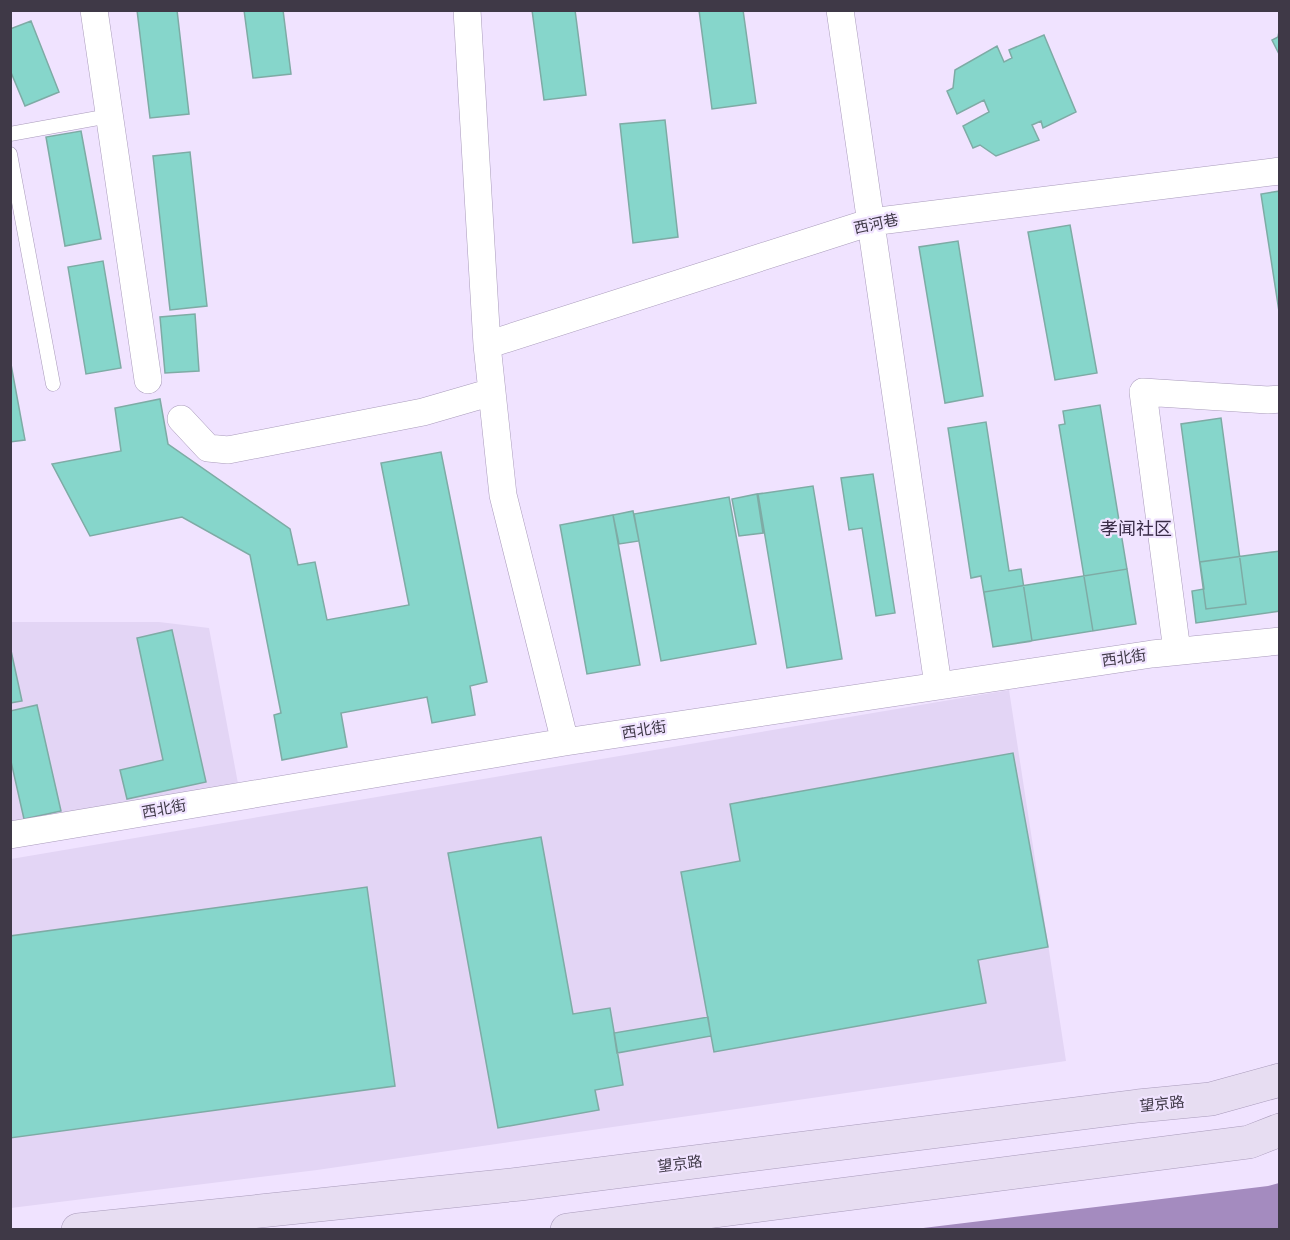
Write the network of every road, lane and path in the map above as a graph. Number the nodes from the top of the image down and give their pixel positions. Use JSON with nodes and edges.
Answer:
{"nodes":[{"id":1,"x":94,"y":10,"type":"edge"},
{"id":2,"x":467,"y":10,"type":"edge"},
{"id":3,"x":840,"y":10,"type":"edge"},
{"id":4,"x":109,"y":116,"type":"junction"},
{"id":5,"x":10,"y":134,"type":"edge"},
{"id":6,"x":10,"y":154,"type":"edge"},
{"id":7,"x":1280,"y":171,"type":"edge"},
{"id":8,"x":871,"y":222,"type":"junction"},
{"id":9,"x":487,"y":345,"type":"junction"},
{"id":10,"x":147,"y":380,"type":"dead end"},
{"id":11,"x":53,"y":384,"type":"dead end"},
{"id":12,"x":492,"y":392,"type":"junction"},
{"id":13,"x":1280,"y":399,"type":"edge"},
{"id":14,"x":181,"y":419,"type":"dead end"},
{"id":15,"x":1280,"y":641,"type":"edge"},
{"id":16,"x":1177,"y":651,"type":"junction"},
{"id":17,"x":938,"y":685,"type":"junction"},
{"id":18,"x":565,"y":742,"type":"junction"},
{"id":19,"x":10,"y":835,"type":"edge"},
{"id":20,"x":1280,"y":1080,"type":"edge"},
{"id":21,"x":1280,"y":1130,"type":"edge"},
{"id":22,"x":78,"y":1230,"type":"edge"},
{"id":23,"x":567,"y":1230,"type":"edge"}],
"edges":[{"from":1,"to":4,"type":"street"},
{"from":2,"to":9,"type":"street"},
{"from":3,"to":8,"type":"street"},
{"from":4,"to":5,"type":"lane"},
{"from":4,"to":10,"type":"street"},
{"from":6,"to":11,"type":"lane"},
{"from":7,"to":8,"type":"street","name":"西河巷"},
{"from":8,"to":9,"type":"street","name":"西河巷"},
{"from":8,"to":17,"type":"street"},
{"from":9,"to":12,"type":"street"},
{"from":12,"to":14,"type":"street"},
{"from":12,"to":18,"type":"street"},
{"from":13,"to":16,"type":"street"},
{"from":15,"to":16,"type":"street","name":"西北街"},
{"from":16,"to":17,"type":"street","name":"西北街"},
{"from":17,"to":18,"type":"street","name":"西北街"},
{"from":18,"to":19,"type":"street","name":"西北街"},
{"from":20,"to":22,"type":"main road","name":"望京路"},
{"from":21,"to":23,"type":"main road"}]}
